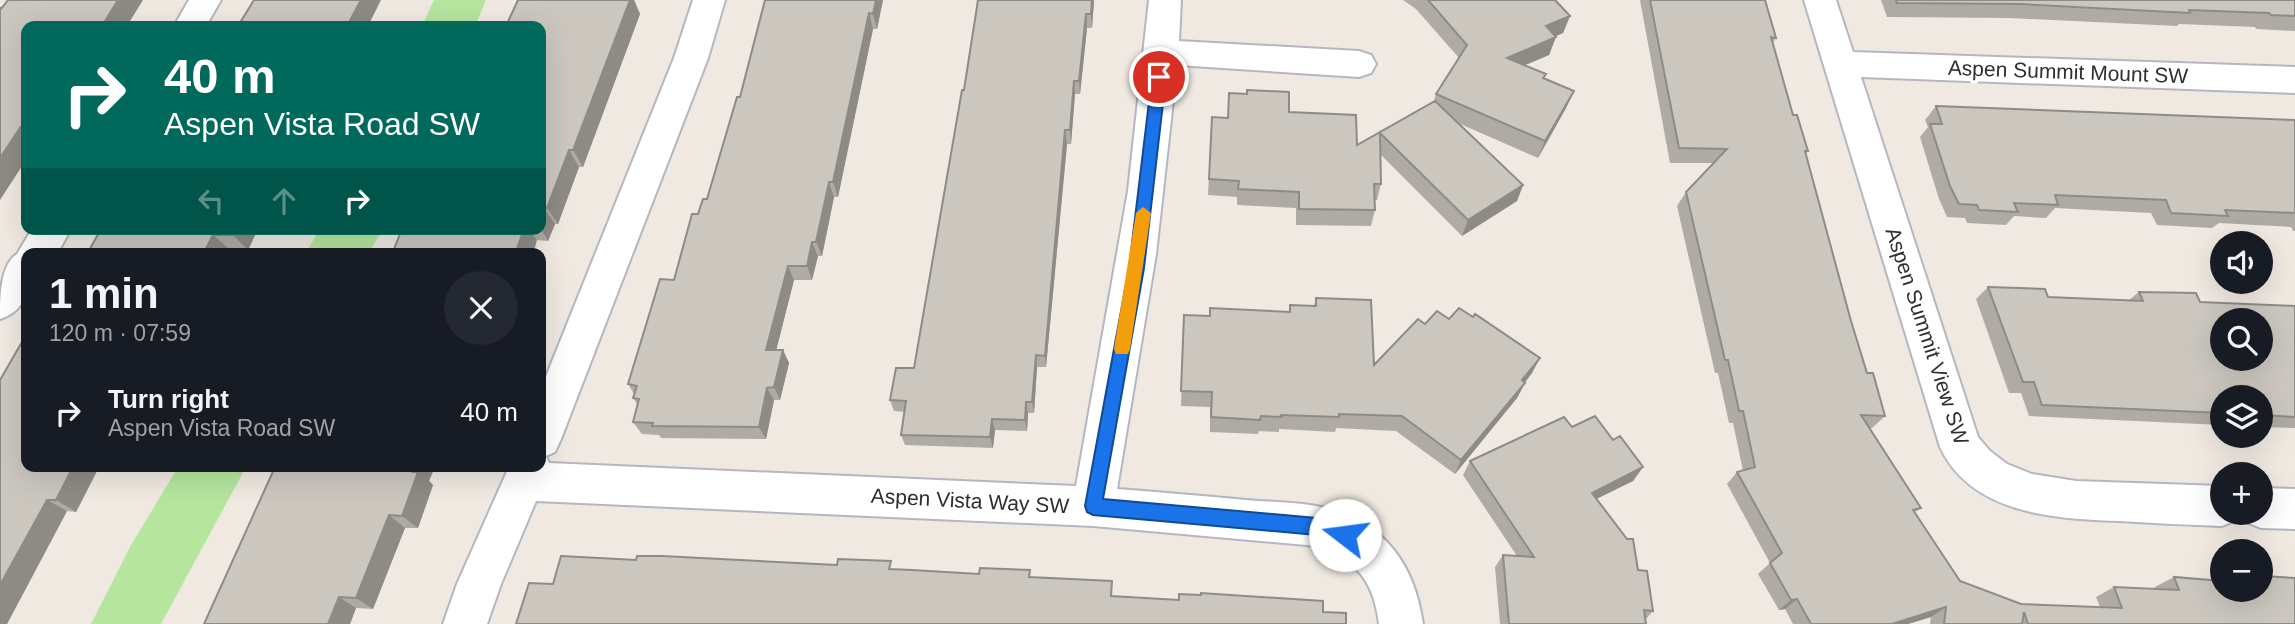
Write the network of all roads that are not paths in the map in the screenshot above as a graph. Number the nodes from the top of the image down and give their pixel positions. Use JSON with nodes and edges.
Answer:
{"nodes":[{"id":1,"x":205,"y":0,"type":"edge"},
{"id":2,"x":709,"y":0,"type":"edge"},
{"id":3,"x":1165,"y":0,"type":"edge"},
{"id":4,"x":1820,"y":0,"type":"edge"},
{"id":5,"x":193,"y":21,"type":"edge"},
{"id":6,"x":1162,"y":52,"type":"junction"},
{"id":7,"x":1359,"y":64,"type":"dead end"},
{"id":8,"x":1840,"y":64,"type":"junction"},
{"id":9,"x":2295,"y":80,"type":"edge"},
{"id":10,"x":21,"y":274,"type":"edge"},
{"id":11,"x":0,"y":303,"type":"edge"},
{"id":12,"x":546,"y":426,"type":"edge"},
{"id":13,"x":527,"y":474,"type":"edge"},
{"id":14,"x":2210,"y":505,"type":"edge"},
{"id":15,"x":1093,"y":506,"type":"junction"},
{"id":16,"x":2273,"y":508,"type":"edge"},
{"id":17,"x":2295,"y":509,"type":"edge"},
{"id":18,"x":465,"y":624,"type":"edge"},
{"id":19,"x":1401,"y":624,"type":"edge"}],
"edges":[{"from":1,"to":5,"type":"street"},
{"from":2,"to":12,"type":"street"},
{"from":3,"to":6,"type":"street"},
{"from":4,"to":8,"type":"street","name":"Aspen Summit View SW"},
{"from":6,"to":7,"type":"street"},
{"from":6,"to":15,"type":"street"},
{"from":8,"to":9,"type":"street","name":"Aspen Summit Mount SW"},
{"from":8,"to":14,"type":"street","name":"Aspen Summit View SW"},
{"from":10,"to":11,"type":"street"},
{"from":13,"to":15,"type":"street","name":"Aspen Vista Way SW"},
{"from":13,"to":18,"type":"street","name":"Aspen Vista Way SW"},
{"from":15,"to":19,"type":"street","name":"Aspen Vista Way SW"},
{"from":16,"to":17,"type":"street"}]}
